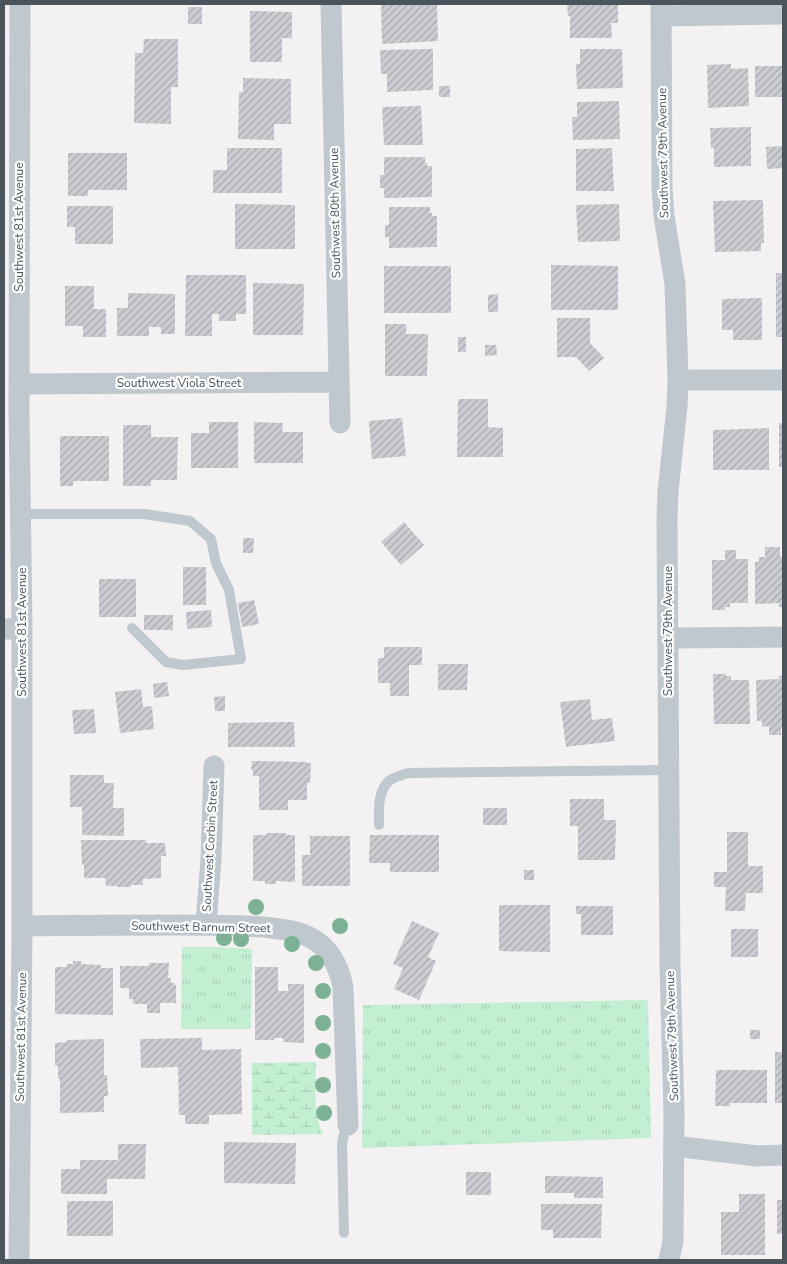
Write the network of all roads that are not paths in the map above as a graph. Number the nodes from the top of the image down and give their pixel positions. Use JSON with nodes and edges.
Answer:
{"nodes":[{"id":1,"x":20,"y":4,"type":"edge"},
{"id":2,"x":331,"y":4,"type":"edge"},
{"id":3,"x":661,"y":10,"type":"edge"},
{"id":4,"x":783,"y":14,"type":"edge"},
{"id":5,"x":12,"y":130,"type":"edge"},
{"id":6,"x":678,"y":380,"type":"junction"},
{"id":7,"x":783,"y":380,"type":"edge"},
{"id":8,"x":339,"y":382,"type":"junction"},
{"id":9,"x":19,"y":384,"type":"junction"},
{"id":10,"x":340,"y":423,"type":"dead end"},
{"id":11,"x":20,"y":514,"type":"junction"},
{"id":12,"x":132,"y":628,"type":"dead end"},
{"id":13,"x":13,"y":629,"type":"edge"},
{"id":14,"x":783,"y":637,"type":"edge"},
{"id":15,"x":668,"y":638,"type":"junction"},
{"id":16,"x":214,"y":766,"type":"dead end"},
{"id":17,"x":669,"y":770,"type":"junction"},
{"id":18,"x":379,"y":825,"type":"dead end"},
{"id":19,"x":206,"y":925,"type":"junction"},
{"id":20,"x":22,"y":926,"type":"junction"},
{"id":21,"x":12,"y":1082,"type":"edge"},
{"id":22,"x":348,"y":1125,"type":"joint"},
{"id":23,"x":674,"y":1146,"type":"junction"},
{"id":24,"x":783,"y":1155,"type":"edge"},
{"id":25,"x":344,"y":1232,"type":"dead end"},
{"id":26,"x":19,"y":1260,"type":"edge"},
{"id":27,"x":669,"y":1260,"type":"edge"}],
"edges":[{"from":1,"to":5,"type":"street","name":"Southwest 81st Avenue"},
{"from":2,"to":8,"type":"street","name":"Southwest 80th Avenue"},
{"from":3,"to":4,"type":"street"},
{"from":3,"to":6,"type":"street","name":"Southwest 79th Avenue"},
{"from":5,"to":9,"type":"street","name":"Southwest 81st Avenue"},
{"from":6,"to":7,"type":"street"},
{"from":6,"to":15,"type":"street","name":"Southwest 79th Avenue"},
{"from":8,"to":9,"type":"street","name":"Southwest Viola Street"},
{"from":8,"to":10,"type":"street","name":"Southwest 80th Avenue"},
{"from":9,"to":11,"type":"street","name":"Southwest 81st Avenue"},
{"from":11,"to":12,"type":"lane"},
{"from":11,"to":13,"type":"street","name":"Southwest 81st Avenue"},
{"from":13,"to":20,"type":"street","name":"Southwest 81st Avenue"},
{"from":14,"to":15,"type":"street"},
{"from":15,"to":17,"type":"street","name":"Southwest 79th Avenue"},
{"from":16,"to":19,"type":"street","name":"Southwest Corbin Street"},
{"from":17,"to":18,"type":"lane"},
{"from":17,"to":23,"type":"street","name":"Southwest 79th Avenue"},
{"from":19,"to":20,"type":"street","name":"Southwest Barnum Street"},
{"from":19,"to":22,"type":"street","name":"Southwest Barnum Street"},
{"from":20,"to":21,"type":"street","name":"Southwest 81st Avenue"},
{"from":21,"to":26,"type":"street","name":"Southwest 81st Avenue"},
{"from":22,"to":25,"type":"lane","name":"Southwest Barnum Street"},
{"from":23,"to":24,"type":"street"},
{"from":23,"to":27,"type":"street","name":"Southwest 79th Avenue"}]}
